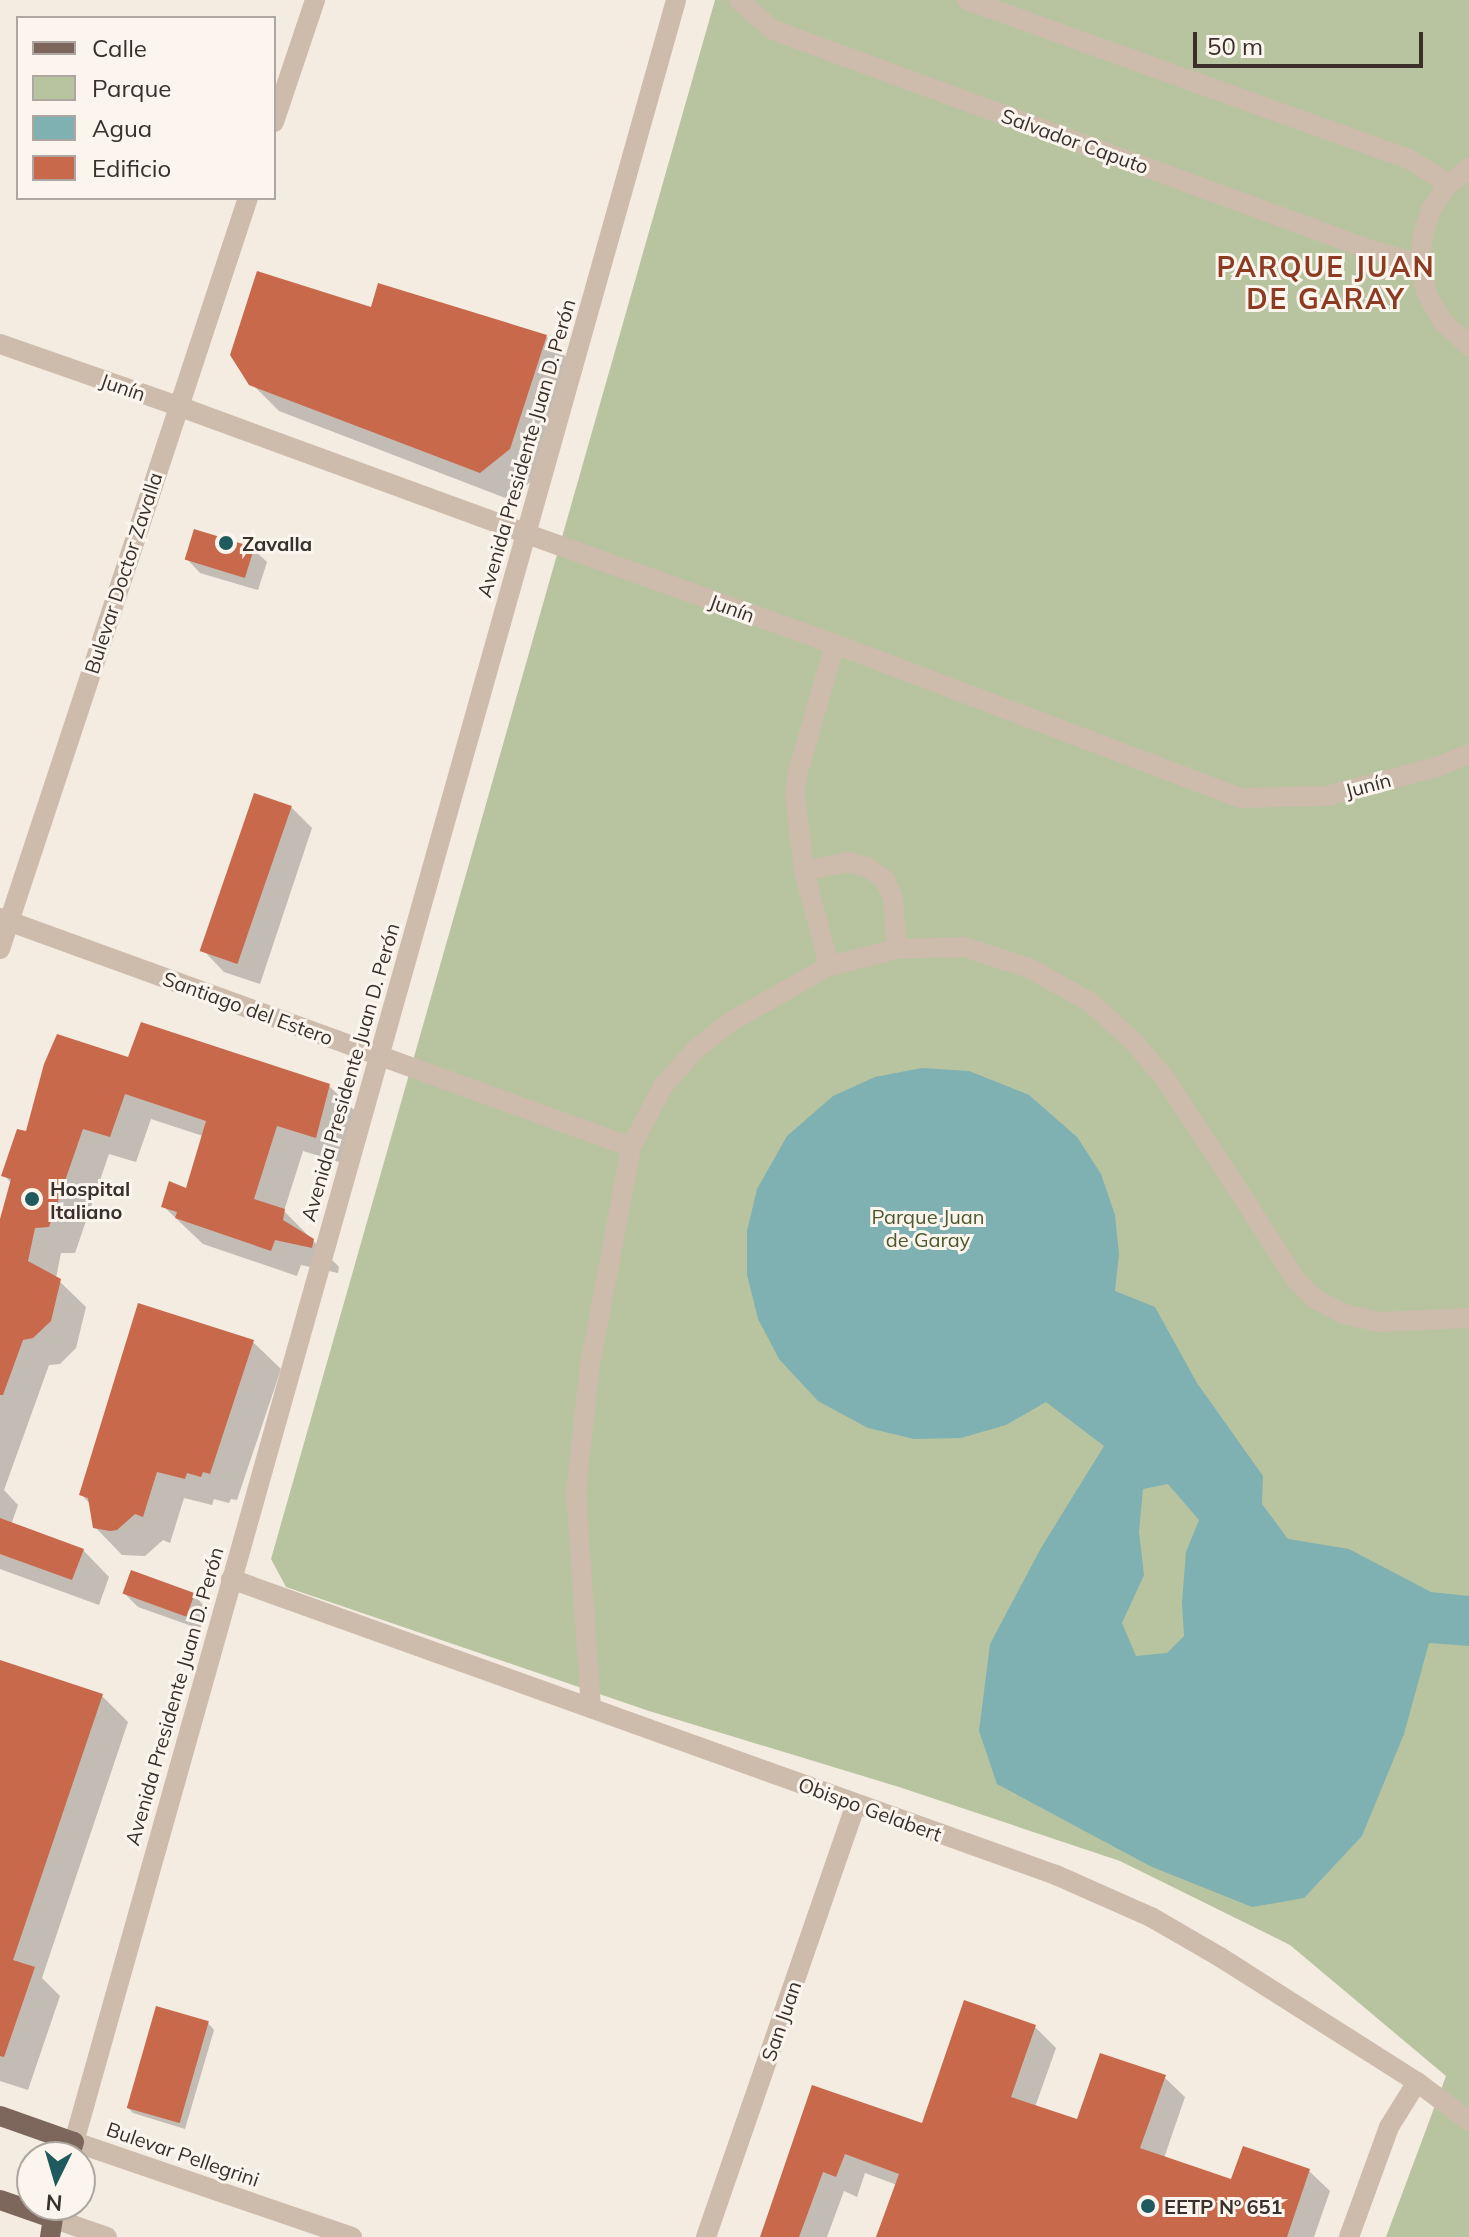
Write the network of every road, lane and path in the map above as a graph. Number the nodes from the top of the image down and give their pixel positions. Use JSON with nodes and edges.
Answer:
{"nodes":[{"id":1,"x":315,"y":0,"type":"edge"},
{"id":2,"x":676,"y":0,"type":"edge"},
{"id":3,"x":739,"y":0,"type":"edge"},
{"id":4,"x":967,"y":0,"type":"edge"},
{"id":5,"x":276,"y":116,"type":"edge"},
{"id":6,"x":1469,"y":168,"type":"edge"},
{"id":7,"x":1449,"y":184,"type":"junction"},
{"id":8,"x":247,"y":200,"type":"edge"},
{"id":9,"x":1420,"y":264,"type":"junction"},
{"id":10,"x":0,"y":344,"type":"edge"},
{"id":11,"x":1469,"y":346,"type":"edge"},
{"id":12,"x":178,"y":406,"type":"junction"},
{"id":13,"x":527,"y":534,"type":"junction"},
{"id":14,"x":835,"y":644,"type":"junction"},
{"id":15,"x":1469,"y":754,"type":"edge"},
{"id":16,"x":804,"y":871,"type":"junction"},
{"id":17,"x":4,"y":919,"type":"edge"},
{"id":18,"x":0,"y":949,"type":"edge"},
{"id":19,"x":897,"y":949,"type":"junction"},
{"id":20,"x":829,"y":966,"type":"junction"},
{"id":21,"x":380,"y":1057,"type":"junction"},
{"id":22,"x":631,"y":1147,"type":"junction"},
{"id":23,"x":1469,"y":1318,"type":"edge"},
{"id":24,"x":231,"y":1579,"type":"junction"},
{"id":25,"x":591,"y":1708,"type":"junction"},
{"id":26,"x":856,"y":1804,"type":"junction"},
{"id":27,"x":1417,"y":2082,"type":"junction"},
{"id":28,"x":0,"y":2116,"type":"edge"},
{"id":29,"x":1469,"y":2121,"type":"edge"},
{"id":30,"x":53,"y":2141,"type":"edge"},
{"id":31,"x":75,"y":2141,"type":"edge"},
{"id":32,"x":96,"y":2157,"type":"edge"},
{"id":33,"x":55,"y":2221,"type":"edge"},
{"id":34,"x":107,"y":2237,"type":"edge"},
{"id":35,"x":352,"y":2237,"type":"edge"},
{"id":36,"x":706,"y":2237,"type":"edge"},
{"id":37,"x":1349,"y":2237,"type":"edge"}],
"edges":[{"from":1,"to":5,"type":"street"},
{"from":2,"to":13,"type":"street","name":"Avenida Presidente Juan D. Perón"},
{"from":3,"to":9,"type":"street","name":"Salvador Caputo"},
{"from":4,"to":7,"type":"street"},
{"from":6,"to":7,"type":"street"},
{"from":7,"to":9,"type":"street"},
{"from":8,"to":12,"type":"street","name":"Bulevar Doctor Zavalla"},
{"from":9,"to":11,"type":"street"},
{"from":10,"to":12,"type":"street","name":"Junín"},
{"from":12,"to":13,"type":"street","name":"Junín"},
{"from":12,"to":17,"type":"street","name":"Bulevar Doctor Zavalla"},
{"from":13,"to":14,"type":"street","name":"Junín"},
{"from":13,"to":21,"type":"street","name":"Avenida Presidente Juan D. Perón"},
{"from":14,"to":15,"type":"street","name":"Junín"},
{"from":14,"to":16,"type":"street"},
{"from":16,"to":19,"type":"street"},
{"from":16,"to":20,"type":"street"},
{"from":17,"to":18,"type":"street","name":"Bulevar Doctor Zavalla"},
{"from":17,"to":21,"type":"street","name":"Santiago del Estero"},
{"from":19,"to":20,"type":"street"},
{"from":19,"to":23,"type":"street"},
{"from":20,"to":22,"type":"street"},
{"from":21,"to":22,"type":"street","name":"Santiago del Estero"},
{"from":21,"to":24,"type":"street","name":"Avenida Presidente Juan D. Perón"},
{"from":22,"to":25,"type":"street"},
{"from":24,"to":25,"type":"street","name":"Obispo Gelabert"},
{"from":24,"to":31,"type":"street","name":"Avenida Presidente Juan D. Perón"},
{"from":25,"to":26,"type":"street","name":"Obispo Gelabert"},
{"from":26,"to":27,"type":"street","name":"Obispo Gelabert"},
{"from":26,"to":36,"type":"street","name":"San Juan"},
{"from":27,"to":29,"type":"street","name":"Obispo Gelabert"},
{"from":27,"to":37,"type":"street"},
{"from":28,"to":30,"type":"main road","name":"Bulevar Pellegrini"},
{"from":32,"to":35,"type":"street","name":"Bulevar Pellegrini"},
{"from":33,"to":34,"type":"street"}]}
